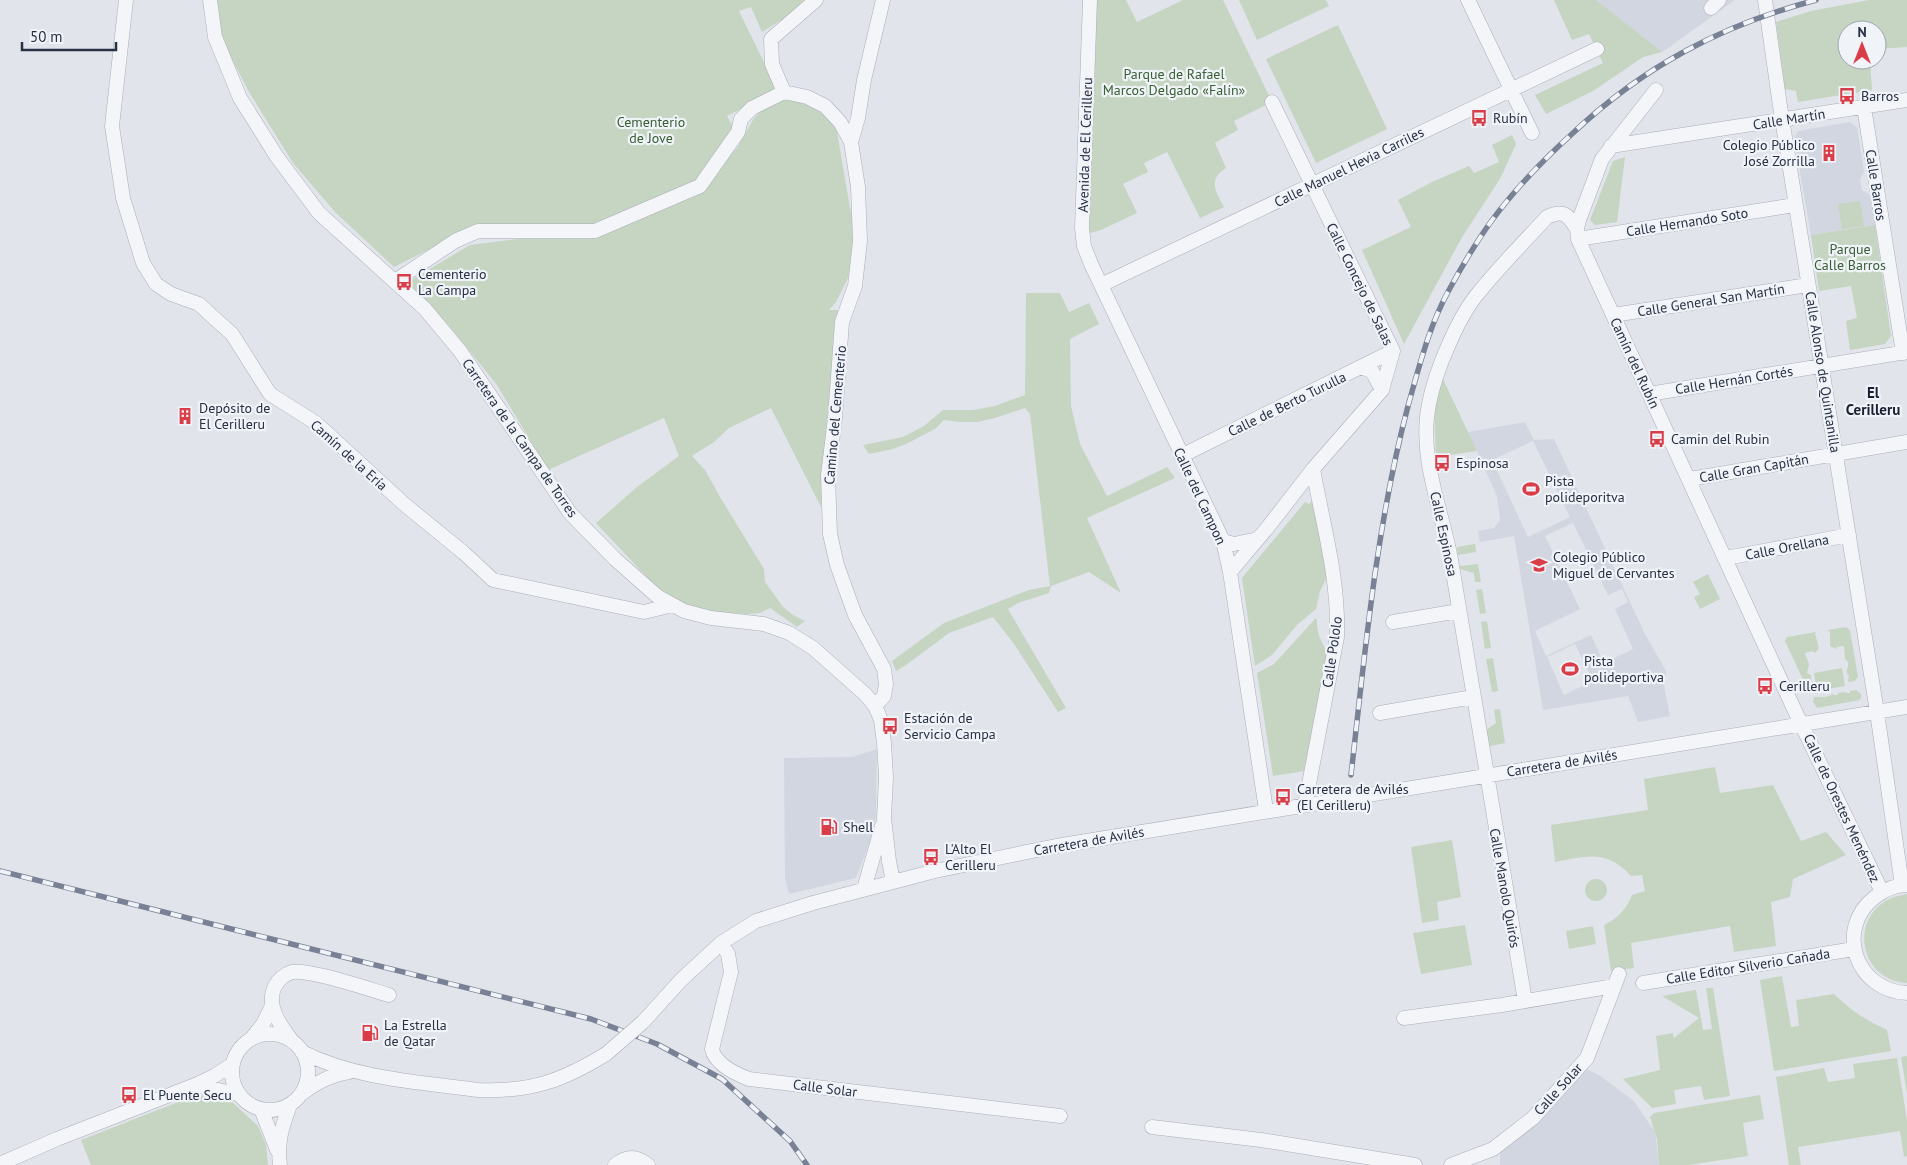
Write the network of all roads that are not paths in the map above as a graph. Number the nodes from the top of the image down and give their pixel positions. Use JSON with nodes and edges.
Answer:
{"nodes":[{"id":1,"x":126,"y":0,"type":"edge"},
{"id":2,"x":210,"y":0,"type":"edge"},
{"id":3,"x":816,"y":0,"type":"edge"},
{"id":4,"x":883,"y":0,"type":"edge"},
{"id":5,"x":1090,"y":0,"type":"edge"},
{"id":6,"x":1468,"y":0,"type":"edge"},
{"id":7,"x":1765,"y":2,"type":"edge"},
{"id":8,"x":1597,"y":49,"type":"dead end"},
{"id":9,"x":1511,"y":90,"type":"junction"},
{"id":10,"x":1656,"y":90,"type":"dead end"},
{"id":11,"x":784,"y":92,"type":"junction"},
{"id":12,"x":1907,"y":100,"type":"edge"},
{"id":13,"x":1272,"y":102,"type":"dead end"},
{"id":14,"x":1864,"y":107,"type":"junction"},
{"id":15,"x":1782,"y":120,"type":"junction"},
{"id":16,"x":1532,"y":133,"type":"dead end"},
{"id":17,"x":851,"y":142,"type":"junction"},
{"id":18,"x":1611,"y":146,"type":"junction"},
{"id":19,"x":1312,"y":184,"type":"junction"},
{"id":20,"x":1795,"y":205,"type":"junction"},
{"id":21,"x":1578,"y":234,"type":"junction"},
{"id":22,"x":394,"y":281,"type":"junction"},
{"id":23,"x":1101,"y":285,"type":"junction"},
{"id":24,"x":1808,"y":285,"type":"junction"},
{"id":25,"x":1613,"y":315,"type":"junction"},
{"id":26,"x":1393,"y":351,"type":"junction"},
{"id":27,"x":1905,"y":352,"type":"edge"},
{"id":28,"x":1821,"y":366,"type":"junction"},
{"id":29,"x":1360,"y":367,"type":"junction"},
{"id":30,"x":1382,"y":390,"type":"junction"},
{"id":31,"x":1649,"y":394,"type":"junction"},
{"id":32,"x":1907,"y":442,"type":"edge"},
{"id":33,"x":1836,"y":454,"type":"junction"},
{"id":34,"x":1182,"y":456,"type":"junction"},
{"id":35,"x":1313,"y":469,"type":"junction"},
{"id":36,"x":1690,"y":479,"type":"junction"},
{"id":37,"x":1849,"y":536,"type":"junction"},
{"id":38,"x":1258,"y":539,"type":"junction"},
{"id":39,"x":1223,"y":541,"type":"junction"},
{"id":40,"x":1726,"y":558,"type":"junction"},
{"id":41,"x":1230,"y":572,"type":"junction"},
{"id":42,"x":672,"y":605,"type":"junction"},
{"id":43,"x":1459,"y":611,"type":"junction"},
{"id":44,"x":1393,"y":622,"type":"dead end"},
{"id":45,"x":1473,"y":697,"type":"junction"},
{"id":46,"x":875,"y":706,"type":"junction"},
{"id":47,"x":1907,"y":707,"type":"edge"},
{"id":48,"x":1877,"y":712,"type":"junction"},
{"id":49,"x":1380,"y":713,"type":"dead end"},
{"id":50,"x":1802,"y":724,"type":"junction"},
{"id":51,"x":1485,"y":775,"type":"junction"},
{"id":52,"x":1305,"y":805,"type":"junction"},
{"id":53,"x":1266,"y":810,"type":"junction"},
{"id":54,"x":884,"y":818,"type":"junction"},
{"id":55,"x":893,"y":882,"type":"junction"},
{"id":56,"x":1905,"y":885,"type":"edge"},
{"id":57,"x":864,"y":889,"type":"junction"},
{"id":58,"x":1882,"y":892,"type":"junction"},
{"id":59,"x":721,"y":943,"type":"junction"},
{"id":60,"x":1854,"y":949,"type":"junction"},
{"id":61,"x":1643,"y":983,"type":"dead end"},
{"id":62,"x":1907,"y":994,"type":"edge"},
{"id":63,"x":389,"y":995,"type":"dead end"},
{"id":64,"x":1525,"y":1001,"type":"junction"},
{"id":65,"x":272,"y":1006,"type":"junction"},
{"id":66,"x":1404,"y":1018,"type":"dead end"},
{"id":67,"x":250,"y":1040,"type":"junction"},
{"id":68,"x":292,"y":1042,"type":"junction"},
{"id":69,"x":302,"y":1052,"type":"junction"},
{"id":70,"x":233,"y":1064,"type":"junction"},
{"id":71,"x":351,"y":1072,"type":"junction"},
{"id":72,"x":195,"y":1085,"type":"junction"},
{"id":73,"x":237,"y":1094,"type":"junction"},
{"id":74,"x":301,"y":1095,"type":"junction"},
{"id":75,"x":290,"y":1105,"type":"junction"},
{"id":76,"x":261,"y":1109,"type":"junction"},
{"id":77,"x":1060,"y":1116,"type":"dead end"},
{"id":78,"x":1152,"y":1127,"type":"dead end"},
{"id":79,"x":279,"y":1159,"type":"edge"},
{"id":80,"x":0,"y":1164,"type":"edge"},
{"id":81,"x":615,"y":1165,"type":"edge"},
{"id":82,"x":648,"y":1165,"type":"edge"},
{"id":83,"x":1415,"y":1165,"type":"edge"},
{"id":84,"x":1451,"y":1165,"type":"edge"}],
"edges":[{"from":1,"to":42,"type":"street","name":"Camín de la Ería"},
{"from":2,"to":22,"type":"street","name":"Carretera de la Campa de Torres"},
{"from":3,"to":11,"type":"street"},
{"from":4,"to":17,"type":"street","name":"Camino del Cementerio"},
{"from":5,"to":23,"type":"street","name":"Avenida de El Cerilleru"},
{"from":6,"to":9,"type":"street"},
{"from":7,"to":15,"type":"street","name":"Calle Alonso de Quintanilla"},
{"from":8,"to":9,"type":"street","name":"Calle Manuel Hevia Carriles"},
{"from":9,"to":16,"type":"street"},
{"from":9,"to":19,"type":"street","name":"Calle Manuel Hevia Carriles"},
{"from":10,"to":18,"type":"street"},
{"from":11,"to":17,"type":"street","name":"Camino del Cementerio"},
{"from":11,"to":22,"type":"street"},
{"from":12,"to":14,"type":"street","name":"Calle Martín"},
{"from":13,"to":19,"type":"street","name":"Calle Concejo de Salas"},
{"from":14,"to":15,"type":"street","name":"Calle Martín"},
{"from":14,"to":27,"type":"street","name":"Calle Barros"},
{"from":15,"to":18,"type":"street","name":"Calle Martín"},
{"from":15,"to":20,"type":"street","name":"Calle Alonso de Quintanilla"},
{"from":17,"to":46,"type":"street","name":"Camino del Cementerio"},
{"from":18,"to":21,"type":"street"},
{"from":19,"to":23,"type":"street","name":"Calle Manuel Hevia Carriles"},
{"from":19,"to":26,"type":"street","name":"Calle Concejo de Salas"},
{"from":20,"to":21,"type":"street","name":"Calle Hernando Soto"},
{"from":20,"to":24,"type":"street","name":"Calle Alonso de Quintanilla"},
{"from":21,"to":25,"type":"street","name":"Camín del Rubín"},
{"from":21,"to":43,"type":"street","name":"Calle Espinosa"},
{"from":22,"to":42,"type":"street","name":"Carretera de la Campa de Torres"},
{"from":23,"to":34,"type":"street","name":"Calle del Campon"},
{"from":24,"to":25,"type":"street","name":"Calle General San Martín"},
{"from":24,"to":28,"type":"street","name":"Calle Alonso de Quintanilla"},
{"from":25,"to":31,"type":"street","name":"Camín del Rubín"},
{"from":26,"to":29,"type":"street","name":"Calle de Berto Turulla"},
{"from":26,"to":30,"type":"street","name":"Calle Concejo de Salas"},
{"from":27,"to":28,"type":"street","name":"Calle Hernán Cortés"},
{"from":28,"to":31,"type":"street","name":"Calle Hernán Cortés"},
{"from":28,"to":33,"type":"street","name":"Calle Alonso de Quintanilla"},
{"from":29,"to":30,"type":"street"},
{"from":29,"to":34,"type":"street","name":"Calle de Berto Turulla"},
{"from":30,"to":35,"type":"street","name":"Calle Concejo de Salas"},
{"from":31,"to":36,"type":"street","name":"Camín del Rubín"},
{"from":32,"to":33,"type":"street","name":"Calle Gran Capitán"},
{"from":33,"to":36,"type":"street","name":"Calle Gran Capitán"},
{"from":33,"to":37,"type":"street","name":"Calle Alonso de Quintanilla"},
{"from":34,"to":39,"type":"street","name":"Calle del Campon"},
{"from":35,"to":38,"type":"street","name":"Calle Concejo de Salas"},
{"from":35,"to":52,"type":"street","name":"Calle Pololo"},
{"from":36,"to":40,"type":"street","name":"Camín del Rubín"},
{"from":37,"to":40,"type":"street","name":"Calle Orellana"},
{"from":37,"to":48,"type":"street","name":"Calle Alonso de Quintanilla"},
{"from":38,"to":39,"type":"street"},
{"from":38,"to":41,"type":"street","name":"Calle Concejo de Salas"},
{"from":39,"to":41,"type":"street","name":"Calle del Campon"},
{"from":40,"to":50,"type":"street","name":"Camín del Rubín"},
{"from":41,"to":53,"type":"street","name":"Calle del Campon"},
{"from":42,"to":46,"type":"street","name":"Carretera de la Campa de Torres"},
{"from":43,"to":44,"type":"street"},
{"from":43,"to":45,"type":"street","name":"Calle Espinosa"},
{"from":45,"to":49,"type":"street"},
{"from":45,"to":51,"type":"street","name":"Calle Espinosa"},
{"from":46,"to":54,"type":"street","name":"Carretera de la Campa de Torres"},
{"from":47,"to":48,"type":"street","name":"Carretera de Avilés"},
{"from":48,"to":50,"type":"street","name":"Carretera de Avilés"},
{"from":48,"to":56,"type":"street","name":"Calle Alonso de Quintanilla"},
{"from":50,"to":51,"type":"street","name":"Carretera de Avilés"},
{"from":50,"to":58,"type":"street","name":"Calle de Orestes Menéndez"},
{"from":51,"to":52,"type":"street","name":"Carretera de Avilés"},
{"from":51,"to":64,"type":"street","name":"Calle Manolo Quirós"},
{"from":52,"to":53,"type":"street","name":"Carretera de Avilés"},
{"from":53,"to":55,"type":"street","name":"Carretera de Avilés"},
{"from":54,"to":55,"type":"street","name":"Carretera de la Campa de Torres"},
{"from":54,"to":57,"type":"street","name":"Carretera de la Campa de Torres"},
{"from":55,"to":57,"type":"street","name":"Carretera de Avilés"},
{"from":56,"to":58,"type":"street"},
{"from":57,"to":59,"type":"street","name":"Carretera de Avilés"},
{"from":58,"to":60,"type":"street"},
{"from":59,"to":71,"type":"street","name":"Carretera de Avilés","bridge":true},
{"from":59,"to":77,"type":"street","name":"Calle Solar"},
{"from":60,"to":61,"type":"street","name":"Calle Editor Silverio Cañada"},
{"from":60,"to":62,"type":"street"},
{"from":63,"to":65,"type":"street"},
{"from":64,"to":66,"type":"street"},
{"from":64,"to":84,"type":"street","name":"Calle Solar"},
{"from":65,"to":67,"type":"street"},
{"from":65,"to":68,"type":"street"},
{"from":67,"to":68,"type":"street"},
{"from":67,"to":70,"type":"street"},
{"from":68,"to":69,"type":"street"},
{"from":69,"to":71,"type":"street"},
{"from":69,"to":74,"type":"street"},
{"from":70,"to":72,"type":"street"},
{"from":70,"to":73,"type":"street"},
{"from":71,"to":74,"type":"street"},
{"from":72,"to":73,"type":"street"},
{"from":72,"to":80,"type":"street"},
{"from":73,"to":76,"type":"street"},
{"from":74,"to":75,"type":"street"},
{"from":75,"to":76,"type":"street"},
{"from":75,"to":79,"type":"street"},
{"from":76,"to":79,"type":"street"},
{"from":78,"to":83,"type":"street"},
{"from":81,"to":82,"type":"street"}]}
